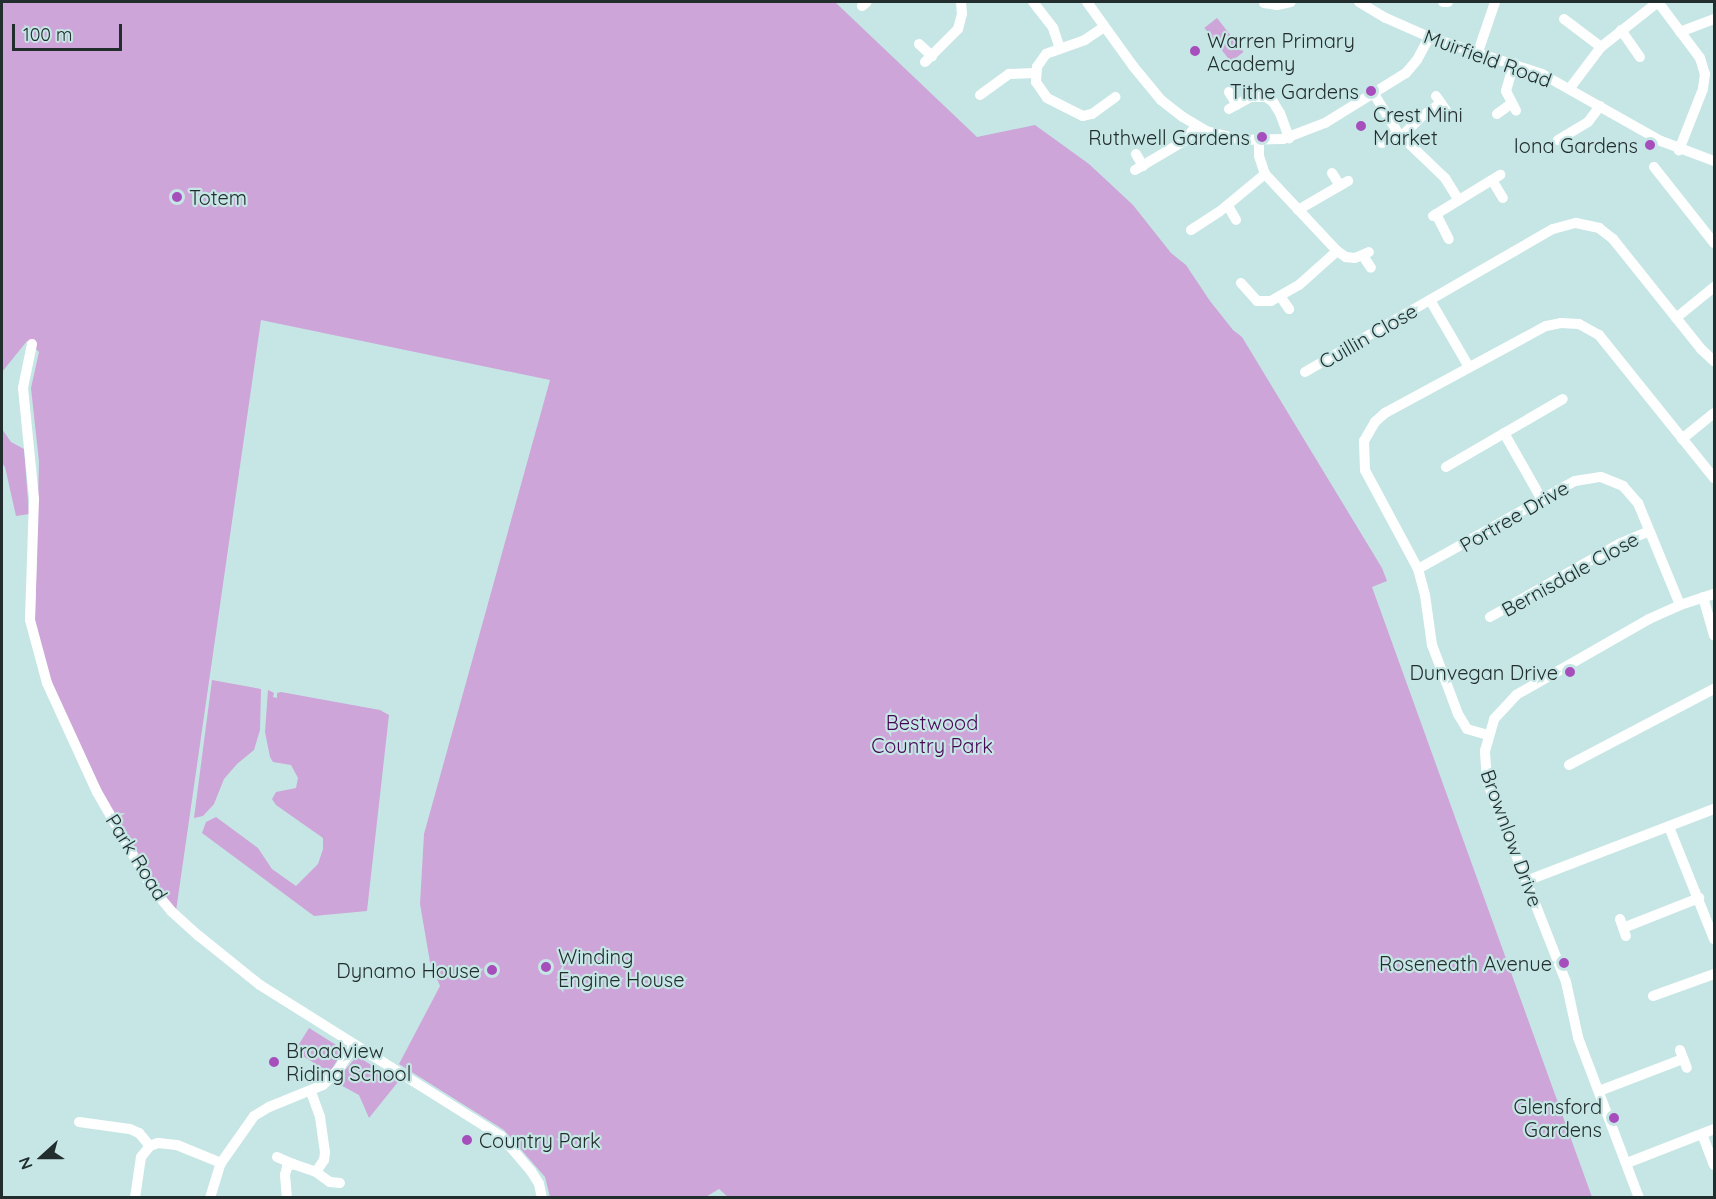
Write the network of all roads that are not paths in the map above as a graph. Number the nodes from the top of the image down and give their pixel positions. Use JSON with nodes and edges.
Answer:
{"nodes":[{"id":1,"x":961,"y":2,"type":"edge"},
{"id":2,"x":1034,"y":2,"type":"edge"},
{"id":3,"x":1087,"y":2,"type":"edge"},
{"id":4,"x":1291,"y":2,"type":"edge"},
{"id":5,"x":1359,"y":2,"type":"edge"},
{"id":6,"x":1443,"y":2,"type":"edge"},
{"id":7,"x":1448,"y":2,"type":"edge"},
{"id":8,"x":1495,"y":2,"type":"edge"},
{"id":9,"x":1658,"y":2,"type":"edge"},
{"id":10,"x":1269,"y":7,"type":"dead end"},
{"id":11,"x":1714,"y":19,"type":"edge"},
{"id":12,"x":1570,"y":20,"type":"dead end"},
{"id":13,"x":1104,"y":27,"type":"junction"},
{"id":14,"x":1621,"y":30,"type":"junction"},
{"id":15,"x":1680,"y":32,"type":"junction"},
{"id":16,"x":1429,"y":38,"type":"junction"},
{"id":17,"x":920,"y":44,"type":"dead end"},
{"id":18,"x":1601,"y":47,"type":"junction"},
{"id":19,"x":1060,"y":48,"type":"junction"},
{"id":20,"x":1478,"y":52,"type":"junction"},
{"id":21,"x":1640,"y":57,"type":"dead end"},
{"id":22,"x":1514,"y":63,"type":"junction"},
{"id":23,"x":1036,"y":73,"type":"junction"},
{"id":24,"x":1570,"y":88,"type":"junction"},
{"id":25,"x":1229,"y":92,"type":"dead end"},
{"id":26,"x":986,"y":94,"type":"dead end"},
{"id":27,"x":1374,"y":94,"type":"junction"},
{"id":28,"x":1112,"y":103,"type":"dead end"},
{"id":29,"x":1441,"y":104,"type":"dead end"},
{"id":30,"x":1600,"y":106,"type":"junction"},
{"id":31,"x":1497,"y":114,"type":"dead end"},
{"id":32,"x":1196,"y":126,"type":"junction"},
{"id":33,"x":1400,"y":135,"type":"junction"},
{"id":34,"x":1289,"y":138,"type":"junction"},
{"id":35,"x":1566,"y":140,"type":"dead end"},
{"id":36,"x":1259,"y":141,"type":"junction"},
{"id":37,"x":1382,"y":143,"type":"dead end"},
{"id":38,"x":1679,"y":150,"type":"junction"},
{"id":39,"x":1136,"y":154,"type":"dead end"},
{"id":40,"x":1714,"y":161,"type":"edge"},
{"id":41,"x":1654,"y":167,"type":"dead end"},
{"id":42,"x":1332,"y":173,"type":"dead end"},
{"id":43,"x":1265,"y":174,"type":"junction"},
{"id":44,"x":1503,"y":198,"type":"dead end"},
{"id":45,"x":1459,"y":200,"type":"junction"},
{"id":46,"x":1228,"y":206,"type":"junction"},
{"id":47,"x":1298,"y":210,"type":"junction"},
{"id":48,"x":1236,"y":220,"type":"dead end"},
{"id":49,"x":1197,"y":230,"type":"dead end"},
{"id":50,"x":1449,"y":239,"type":"dead end"},
{"id":51,"x":1714,"y":243,"type":"edge"},
{"id":52,"x":1337,"y":251,"type":"junction"},
{"id":53,"x":1371,"y":268,"type":"dead end"},
{"id":54,"x":1248,"y":286,"type":"dead end"},
{"id":55,"x":1714,"y":287,"type":"edge"},
{"id":56,"x":1280,"y":296,"type":"junction"},
{"id":57,"x":1430,"y":300,"type":"junction"},
{"id":58,"x":1289,"y":309,"type":"dead end"},
{"id":59,"x":1676,"y":318,"type":"junction"},
{"id":60,"x":32,"y":344,"type":"dead end"},
{"id":61,"x":1714,"y":361,"type":"edge"},
{"id":62,"x":1469,"y":367,"type":"junction"},
{"id":63,"x":1305,"y":372,"type":"dead end"},
{"id":64,"x":1563,"y":399,"type":"dead end"},
{"id":65,"x":1714,"y":413,"type":"edge"},
{"id":66,"x":1504,"y":433,"type":"junction"},
{"id":67,"x":1682,"y":439,"type":"junction"},
{"id":68,"x":1445,"y":466,"type":"dead end"},
{"id":69,"x":1714,"y":478,"type":"edge"},
{"id":70,"x":1542,"y":500,"type":"junction"},
{"id":71,"x":1649,"y":531,"type":"junction"},
{"id":72,"x":1418,"y":569,"type":"junction"},
{"id":73,"x":1714,"y":594,"type":"edge"},
{"id":74,"x":1703,"y":597,"type":"junction"},
{"id":75,"x":1680,"y":605,"type":"junction"},
{"id":76,"x":1490,"y":617,"type":"dead end"},
{"id":77,"x":1714,"y":635,"type":"edge"},
{"id":78,"x":1714,"y":688,"type":"edge"},
{"id":79,"x":1488,"y":735,"type":"junction"},
{"id":80,"x":1569,"y":765,"type":"dead end"},
{"id":81,"x":1714,"y":809,"type":"edge"},
{"id":82,"x":1669,"y":826,"type":"junction"},
{"id":83,"x":1526,"y":881,"type":"junction"},
{"id":84,"x":1699,"y":898,"type":"junction"},
{"id":85,"x":1623,"y":927,"type":"dead end"},
{"id":86,"x":1714,"y":939,"type":"edge"},
{"id":87,"x":1714,"y":974,"type":"edge"},
{"id":88,"x":1653,"y":996,"type":"dead end"},
{"id":89,"x":354,"y":1045,"type":"junction"},
{"id":90,"x":1683,"y":1059,"type":"dead end"},
{"id":91,"x":1599,"y":1091,"type":"junction"},
{"id":92,"x":311,"y":1092,"type":"junction"},
{"id":93,"x":79,"y":1122,"type":"dead end"},
{"id":94,"x":1714,"y":1130,"type":"edge"},
{"id":95,"x":1702,"y":1134,"type":"junction"},
{"id":96,"x":150,"y":1146,"type":"junction"},
{"id":97,"x":278,"y":1157,"type":"dead end"},
{"id":98,"x":221,"y":1163,"type":"junction"},
{"id":99,"x":1627,"y":1163,"type":"junction"},
{"id":100,"x":293,"y":1164,"type":"junction"},
{"id":101,"x":1714,"y":1165,"type":"edge"},
{"id":102,"x":316,"y":1172,"type":"junction"},
{"id":103,"x":340,"y":1183,"type":"dead end"},
{"id":104,"x":135,"y":1197,"type":"edge"},
{"id":105,"x":210,"y":1197,"type":"edge"},
{"id":106,"x":287,"y":1197,"type":"edge"},
{"id":107,"x":542,"y":1197,"type":"edge"},
{"id":108,"x":1639,"y":1197,"type":"edge"}],
"edges":[{"from":1,"to":17,"type":"street"},
{"from":2,"to":19,"type":"street"},
{"from":3,"to":13,"type":"street"},
{"from":4,"to":10,"type":"street"},
{"from":5,"to":16,"type":"street","name":"Muirfield Road"},
{"from":6,"to":7,"type":"street"},
{"from":8,"to":20,"type":"street"},
{"from":9,"to":14,"type":"street"},
{"from":9,"to":15,"type":"street"},
{"from":11,"to":15,"type":"street"},
{"from":12,"to":18,"type":"street"},
{"from":13,"to":19,"type":"street"},
{"from":13,"to":32,"type":"street"},
{"from":14,"to":18,"type":"street"},
{"from":14,"to":21,"type":"street"},
{"from":15,"to":38,"type":"street"},
{"from":16,"to":20,"type":"street","name":"Muirfield Road"},
{"from":16,"to":27,"type":"street"},
{"from":18,"to":24,"type":"street"},
{"from":19,"to":23,"type":"street"},
{"from":20,"to":22,"type":"street","name":"Muirfield Road"},
{"from":22,"to":24,"type":"street","name":"Muirfield Road"},
{"from":22,"to":31,"type":"street"},
{"from":23,"to":26,"type":"street"},
{"from":23,"to":28,"type":"street"},
{"from":24,"to":30,"type":"street","name":"Muirfield Road"},
{"from":25,"to":34,"type":"street"},
{"from":27,"to":33,"type":"street"},
{"from":27,"to":34,"type":"street"},
{"from":29,"to":33,"type":"street"},
{"from":30,"to":35,"type":"street"},
{"from":30,"to":38,"type":"street","name":"Muirfield Road"},
{"from":32,"to":36,"type":"street"},
{"from":32,"to":39,"type":"street"},
{"from":33,"to":37,"type":"street"},
{"from":33,"to":45,"type":"street"},
{"from":34,"to":36,"type":"street"},
{"from":36,"to":43,"type":"street"},
{"from":38,"to":40,"type":"street","name":"Muirfield Road"},
{"from":41,"to":51,"type":"street"},
{"from":42,"to":47,"type":"street"},
{"from":43,"to":46,"type":"street"},
{"from":43,"to":47,"type":"street"},
{"from":44,"to":45,"type":"street"},
{"from":45,"to":50,"type":"street"},
{"from":46,"to":48,"type":"street"},
{"from":46,"to":49,"type":"street"},
{"from":47,"to":52,"type":"street"},
{"from":52,"to":53,"type":"street"},
{"from":52,"to":56,"type":"street"},
{"from":54,"to":56,"type":"street"},
{"from":55,"to":59,"type":"street"},
{"from":56,"to":58,"type":"street"},
{"from":57,"to":59,"type":"street","name":"Cuillin Close"},
{"from":57,"to":62,"type":"street"},
{"from":57,"to":63,"type":"street","name":"Cuillin Close"},
{"from":59,"to":61,"type":"street","name":"Cuillin Close"},
{"from":60,"to":89,"type":"street","name":"Park Road"},
{"from":62,"to":67,"type":"street"},
{"from":62,"to":72,"type":"street"},
{"from":64,"to":66,"type":"street"},
{"from":65,"to":67,"type":"street"},
{"from":66,"to":68,"type":"street"},
{"from":66,"to":70,"type":"street"},
{"from":67,"to":69,"type":"street"},
{"from":70,"to":71,"type":"street","name":"Portree Drive"},
{"from":70,"to":72,"type":"street","name":"Portree Drive"},
{"from":71,"to":75,"type":"street","name":"Portree Drive"},
{"from":71,"to":76,"type":"street","name":"Bernisdale Close"},
{"from":72,"to":79,"type":"street"},
{"from":73,"to":74,"type":"street","name":"Brownlow Drive"},
{"from":74,"to":75,"type":"street","name":"Brownlow Drive"},
{"from":74,"to":77,"type":"street"},
{"from":75,"to":79,"type":"street","name":"Brownlow Drive"},
{"from":78,"to":80,"type":"street"},
{"from":79,"to":83,"type":"street","name":"Brownlow Drive"},
{"from":81,"to":82,"type":"street"},
{"from":82,"to":83,"type":"street"},
{"from":82,"to":84,"type":"street"},
{"from":83,"to":91,"type":"street","name":"Brownlow Drive"},
{"from":84,"to":85,"type":"street"},
{"from":84,"to":86,"type":"street"},
{"from":87,"to":88,"type":"street"},
{"from":89,"to":92,"type":"street"},
{"from":89,"to":107,"type":"street","name":"Park Road"},
{"from":90,"to":91,"type":"street"},
{"from":91,"to":99,"type":"street","name":"Brownlow Drive"},
{"from":92,"to":98,"type":"street"},
{"from":92,"to":102,"type":"street"},
{"from":93,"to":96,"type":"street"},
{"from":94,"to":95,"type":"street"},
{"from":95,"to":99,"type":"street"},
{"from":95,"to":101,"type":"street"},
{"from":96,"to":98,"type":"street"},
{"from":96,"to":104,"type":"street"},
{"from":97,"to":100,"type":"street"},
{"from":98,"to":105,"type":"street"},
{"from":99,"to":108,"type":"street","name":"Brownlow Drive"},
{"from":100,"to":102,"type":"street"},
{"from":100,"to":106,"type":"street"},
{"from":102,"to":103,"type":"street"}]}
